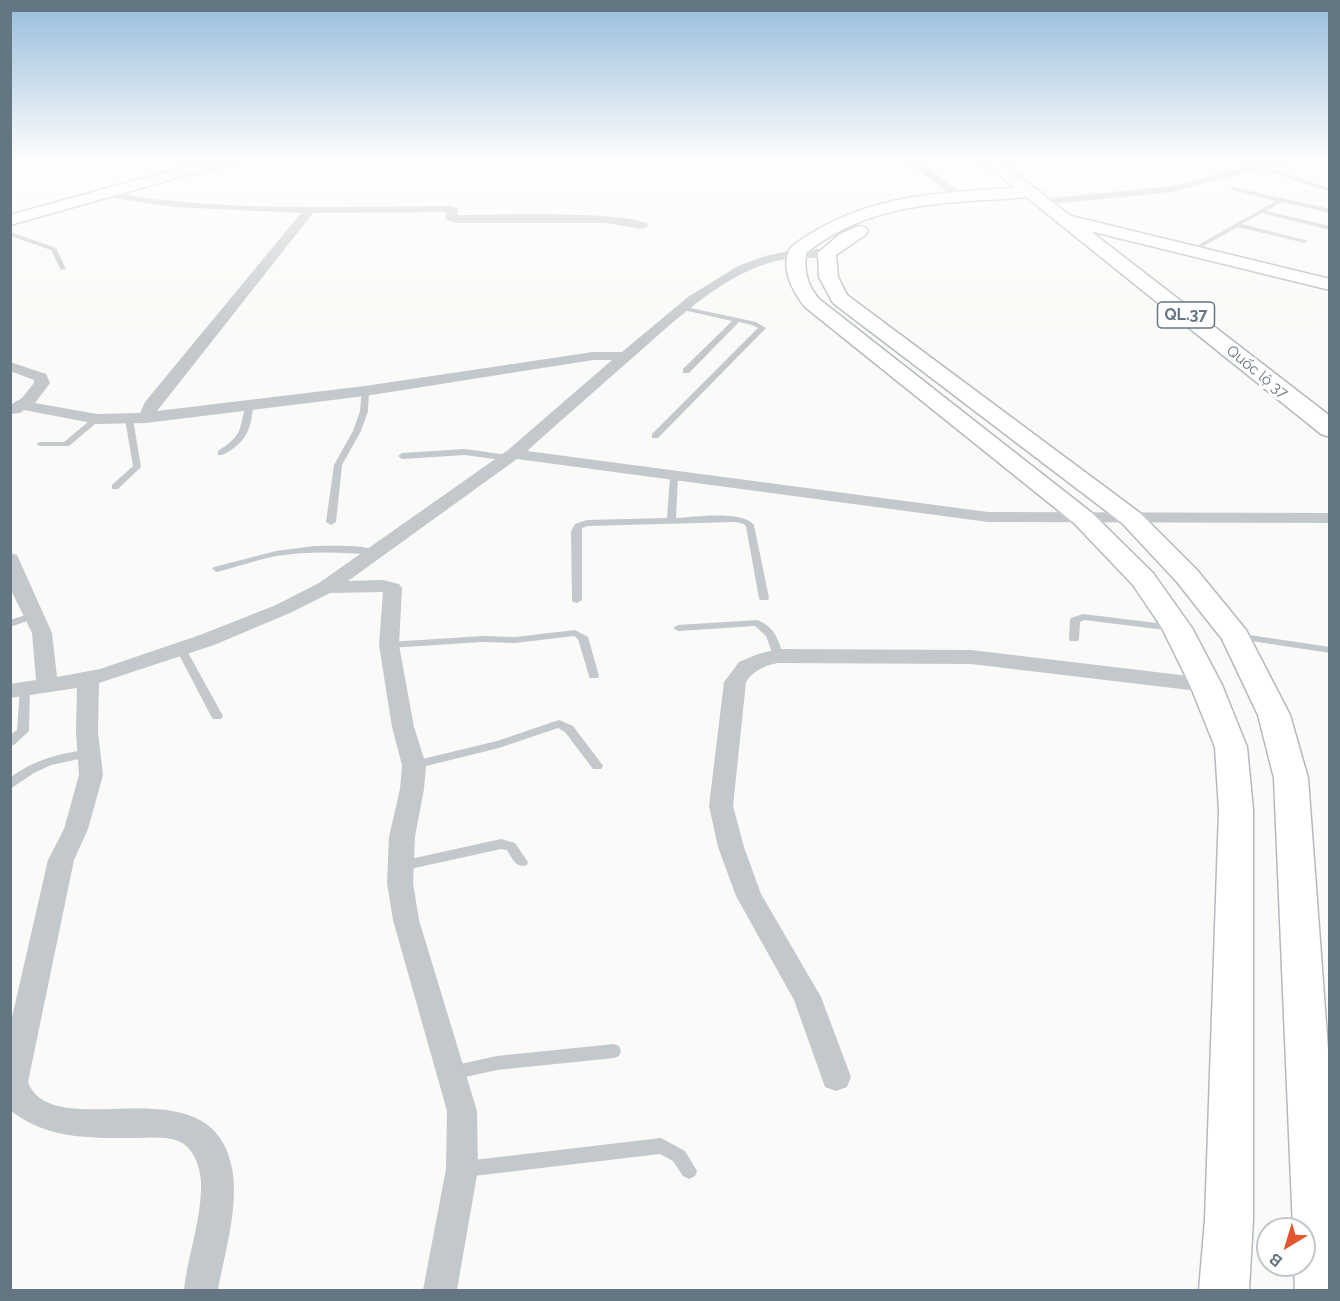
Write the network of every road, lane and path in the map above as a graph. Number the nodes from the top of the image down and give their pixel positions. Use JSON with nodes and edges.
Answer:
{"nodes":[{"id":1,"x":302,"y":220,"type":"edge"},
{"id":2,"x":614,"y":220,"type":"edge"},
{"id":3,"x":845,"y":220,"type":"edge"},
{"id":4,"x":891,"y":220,"type":"edge"},
{"id":5,"x":1067,"y":220,"type":"joint"},
{"id":6,"x":1247,"y":220,"type":"edge"},
{"id":7,"x":1294,"y":220,"type":"edge"},
{"id":8,"x":643,"y":225,"type":"dead end"},
{"id":9,"x":1238,"y":225,"type":"junction"},
{"id":10,"x":1329,"y":228,"type":"edge"},
{"id":11,"x":10,"y":234,"type":"edge"},
{"id":12,"x":1305,"y":241,"type":"dead end"},
{"id":13,"x":1191,"y":251,"type":"junction"},
{"id":14,"x":814,"y":252,"type":"junction"},
{"id":15,"x":63,"y":269,"type":"dead end"},
{"id":16,"x":1329,"y":285,"type":"edge"},
{"id":17,"x":681,"y":308,"type":"junction"},
{"id":18,"x":738,"y":319,"type":"junction"},
{"id":19,"x":626,"y":356,"type":"junction"},
{"id":20,"x":10,"y":366,"type":"edge"},
{"id":21,"x":686,"y":371,"type":"dead end"},
{"id":22,"x":364,"y":391,"type":"junction"},
{"id":23,"x":249,"y":406,"type":"junction"},
{"id":24,"x":16,"y":408,"type":"edge"},
{"id":25,"x":146,"y":418,"type":"junction"},
{"id":26,"x":97,"y":419,"type":"junction"},
{"id":27,"x":129,"y":419,"type":"junction"},
{"id":28,"x":1329,"y":429,"type":"edge"},
{"id":29,"x":655,"y":436,"type":"dead end"},
{"id":30,"x":40,"y":444,"type":"dead end"},
{"id":31,"x":221,"y":453,"type":"dead end"},
{"id":32,"x":402,"y":456,"type":"dead end"},
{"id":33,"x":511,"y":456,"type":"junction"},
{"id":34,"x":674,"y":477,"type":"junction"},
{"id":35,"x":115,"y":487,"type":"dead end"},
{"id":36,"x":1083,"y":518,"type":"junction"},
{"id":37,"x":1131,"y":518,"type":"junction"},
{"id":38,"x":1329,"y":518,"type":"edge"},
{"id":39,"x":670,"y":520,"type":"junction"},
{"id":40,"x":331,"y":522,"type":"dead end"},
{"id":41,"x":375,"y":552,"type":"junction"},
{"id":42,"x":217,"y":569,"type":"dead end"},
{"id":43,"x":12,"y":573,"type":"edge"},
{"id":44,"x":326,"y":587,"type":"junction"},
{"id":45,"x":764,"y":598,"type":"dead end"},
{"id":46,"x":577,"y":600,"type":"dead end"},
{"id":47,"x":32,"y":616,"type":"junction"},
{"id":48,"x":10,"y":624,"type":"edge"},
{"id":49,"x":678,"y":628,"type":"dead end"},
{"id":50,"x":1177,"y":628,"type":"junction"},
{"id":51,"x":1236,"y":636,"type":"junction"},
{"id":52,"x":1074,"y":639,"type":"dead end"},
{"id":53,"x":389,"y":645,"type":"junction"},
{"id":54,"x":181,"y":649,"type":"junction"},
{"id":55,"x":1329,"y":650,"type":"edge"},
{"id":56,"x":778,"y":656,"type":"junction"},
{"id":57,"x":594,"y":676,"type":"dead end"},
{"id":58,"x":88,"y":679,"type":"junction"},
{"id":59,"x":47,"y":685,"type":"junction"},
{"id":60,"x":1206,"y":685,"type":"junction"},
{"id":61,"x":18,"y":690,"type":"edge"},
{"id":62,"x":218,"y":716,"type":"dead end"},
{"id":63,"x":10,"y":742,"type":"edge"},
{"id":64,"x":89,"y":753,"type":"junction"},
{"id":65,"x":414,"y":765,"type":"junction"},
{"id":66,"x":597,"y":766,"type":"dead end"},
{"id":67,"x":10,"y":785,"type":"edge"},
{"id":68,"x":522,"y":862,"type":"dead end"},
{"id":69,"x":401,"y":866,"type":"junction"},
{"id":70,"x":614,"y":1050,"type":"dead end"},
{"id":71,"x":451,"y":1073,"type":"junction"},
{"id":72,"x":836,"y":1077,"type":"dead end"},
{"id":73,"x":462,"y":1169,"type":"junction"},
{"id":74,"x":689,"y":1171,"type":"dead end"},
{"id":75,"x":201,"y":1290,"type":"edge"},
{"id":76,"x":440,"y":1290,"type":"edge"},
{"id":77,"x":1224,"y":1290,"type":"edge"},
{"id":78,"x":1320,"y":1290,"type":"edge"}],
"edges":[{"from":1,"to":25,"type":"street"},
{"from":2,"to":8,"type":"street"},
{"from":3,"to":14,"type":"main road"},
{"from":4,"to":14,"type":"main road"},
{"from":5,"to":13,"type":"main road"},
{"from":5,"to":28,"type":"highway","name":"Quốc lộ 37","number":"QL.37"},
{"from":6,"to":9,"type":"lane"},
{"from":7,"to":10,"type":"lane"},
{"from":9,"to":12,"type":"lane"},
{"from":9,"to":13,"type":"lane"},
{"from":11,"to":15,"type":"lane"},
{"from":13,"to":16,"type":"main road"},
{"from":14,"to":17,"type":"street"},
{"from":14,"to":36,"type":"main road"},
{"from":14,"to":37,"type":"main road"},
{"from":17,"to":18,"type":"lane"},
{"from":17,"to":19,"type":"street"},
{"from":18,"to":21,"type":"lane"},
{"from":18,"to":29,"type":"lane"},
{"from":19,"to":22,"type":"street"},
{"from":19,"to":33,"type":"street"},
{"from":20,"to":24,"type":"street"},
{"from":22,"to":23,"type":"street"},
{"from":22,"to":40,"type":"lane"},
{"from":23,"to":25,"type":"street"},
{"from":23,"to":31,"type":"lane"},
{"from":24,"to":26,"type":"street"},
{"from":25,"to":27,"type":"street"},
{"from":26,"to":27,"type":"street"},
{"from":26,"to":30,"type":"lane"},
{"from":27,"to":35,"type":"lane"},
{"from":32,"to":33,"type":"lane"},
{"from":33,"to":34,"type":"street"},
{"from":33,"to":41,"type":"street"},
{"from":34,"to":36,"type":"street"},
{"from":34,"to":39,"type":"lane"},
{"from":36,"to":37,"type":"street"},
{"from":36,"to":50,"type":"main road"},
{"from":37,"to":38,"type":"street"},
{"from":37,"to":51,"type":"main road"},
{"from":39,"to":45,"type":"lane"},
{"from":39,"to":46,"type":"lane"},
{"from":41,"to":42,"type":"lane"},
{"from":41,"to":44,"type":"street"},
{"from":43,"to":47,"type":"street"},
{"from":44,"to":53,"type":"street"},
{"from":44,"to":54,"type":"street"},
{"from":47,"to":48,"type":"lane"},
{"from":47,"to":59,"type":"street"},
{"from":49,"to":56,"type":"lane"},
{"from":50,"to":52,"type":"lane"},
{"from":50,"to":60,"type":"main road"},
{"from":51,"to":55,"type":"lane"},
{"from":51,"to":78,"type":"main road"},
{"from":53,"to":57,"type":"lane"},
{"from":53,"to":65,"type":"street"},
{"from":54,"to":58,"type":"street"},
{"from":54,"to":62,"type":"lane"},
{"from":56,"to":60,"type":"street"},
{"from":56,"to":72,"type":"street"},
{"from":58,"to":59,"type":"street"},
{"from":58,"to":64,"type":"street"},
{"from":59,"to":61,"type":"street"},
{"from":60,"to":77,"type":"main road"},
{"from":61,"to":63,"type":"lane"},
{"from":64,"to":67,"type":"lane"},
{"from":64,"to":75,"type":"street"},
{"from":65,"to":66,"type":"lane"},
{"from":65,"to":69,"type":"street"},
{"from":68,"to":69,"type":"lane"},
{"from":69,"to":71,"type":"street"},
{"from":70,"to":71,"type":"lane"},
{"from":71,"to":73,"type":"street"},
{"from":73,"to":74,"type":"lane"},
{"from":73,"to":76,"type":"street"}]}
